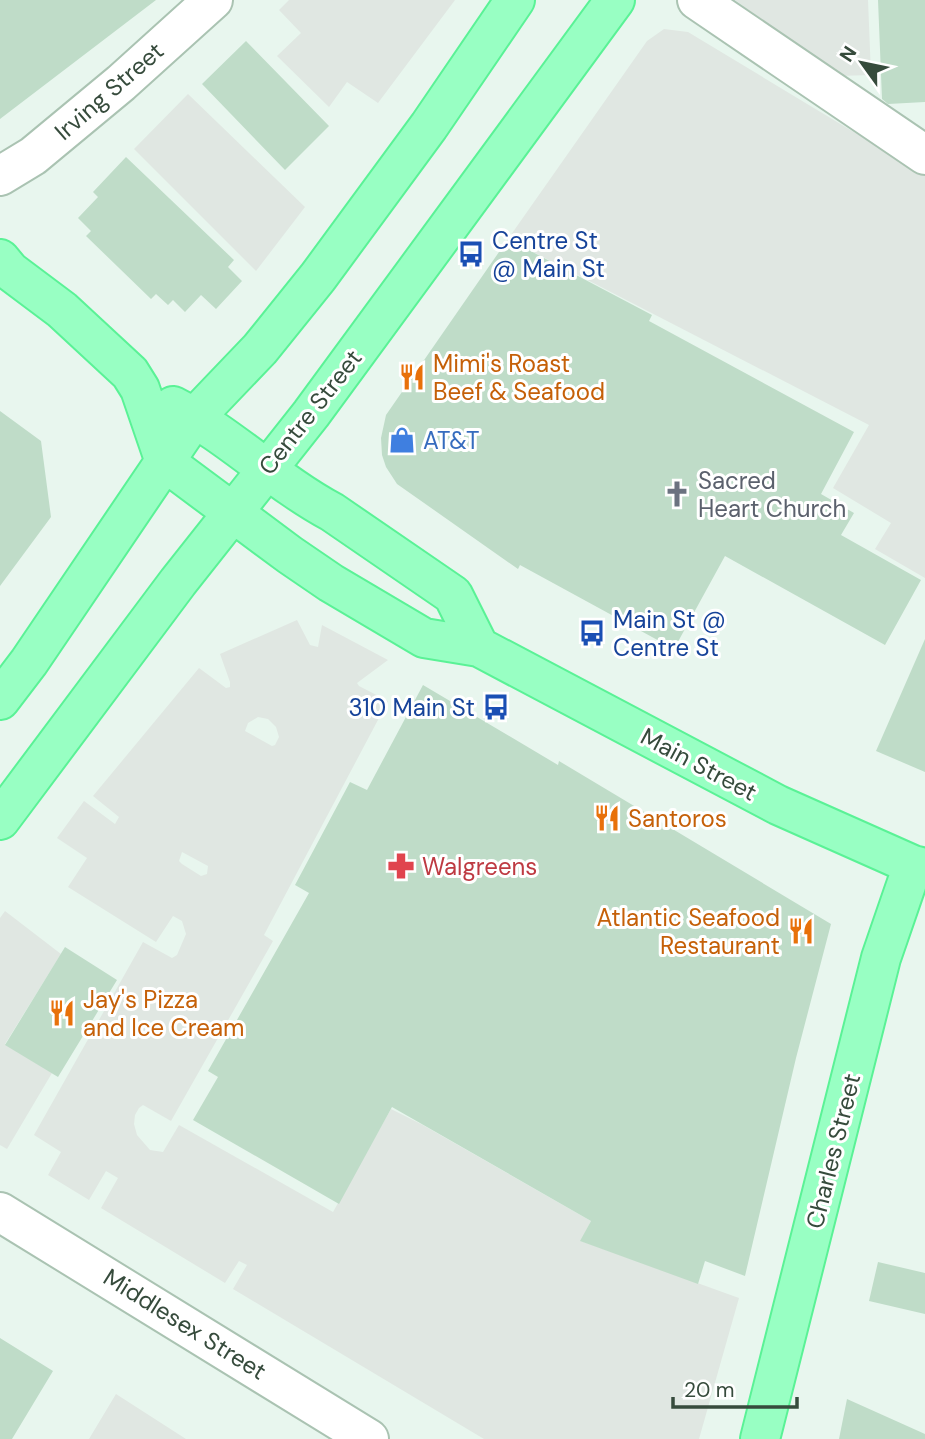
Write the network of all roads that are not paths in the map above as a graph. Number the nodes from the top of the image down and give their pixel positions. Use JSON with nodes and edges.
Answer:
{"nodes":[{"id":1,"x":213,"y":0,"type":"edge"},
{"id":2,"x":515,"y":0,"type":"edge"},
{"id":3,"x":615,"y":0,"type":"edge"},
{"id":4,"x":697,"y":0,"type":"edge"},
{"id":5,"x":925,"y":155,"type":"edge"},
{"id":6,"x":0,"y":176,"type":"edge"},
{"id":7,"x":0,"y":259,"type":"edge"},
{"id":8,"x":140,"y":388,"type":"junction"},
{"id":9,"x":195,"y":417,"type":"junction"},
{"id":10,"x":165,"y":462,"type":"junction"},
{"id":11,"x":267,"y":468,"type":"junction"},
{"id":12,"x":231,"y":513,"type":"junction"},
{"id":13,"x":479,"y":647,"type":"junction"},
{"id":14,"x":0,"y":700,"type":"edge"},
{"id":15,"x":0,"y":820,"type":"edge"},
{"id":16,"x":919,"y":866,"type":"edge"},
{"id":17,"x":0,"y":1212,"type":"edge"},
{"id":18,"x":369,"y":1439,"type":"edge"},
{"id":19,"x":760,"y":1439,"type":"edge"}],
"edges":[{"from":1,"to":6,"type":"street","name":"Irving Street"},
{"from":2,"to":9,"type":"main road"},
{"from":3,"to":11,"type":"main road","name":"Centre Street"},
{"from":4,"to":5,"type":"street"},
{"from":7,"to":8,"type":"main road"},
{"from":8,"to":9,"type":"main road"},
{"from":8,"to":10,"type":"main road"},
{"from":9,"to":10,"type":"main road"},
{"from":9,"to":11,"type":"main road"},
{"from":10,"to":12,"type":"main road","name":"Main Street"},
{"from":10,"to":14,"type":"main road"},
{"from":11,"to":12,"type":"main road","name":"Centre Street"},
{"from":11,"to":13,"type":"main road"},
{"from":12,"to":13,"type":"main road","name":"Main Street"},
{"from":12,"to":15,"type":"main road","name":"Centre Street"},
{"from":13,"to":16,"type":"main road","name":"Main Street"},
{"from":16,"to":19,"type":"main road","name":"Charles Street"},
{"from":17,"to":18,"type":"street","name":"Middlesex Street"}]}
